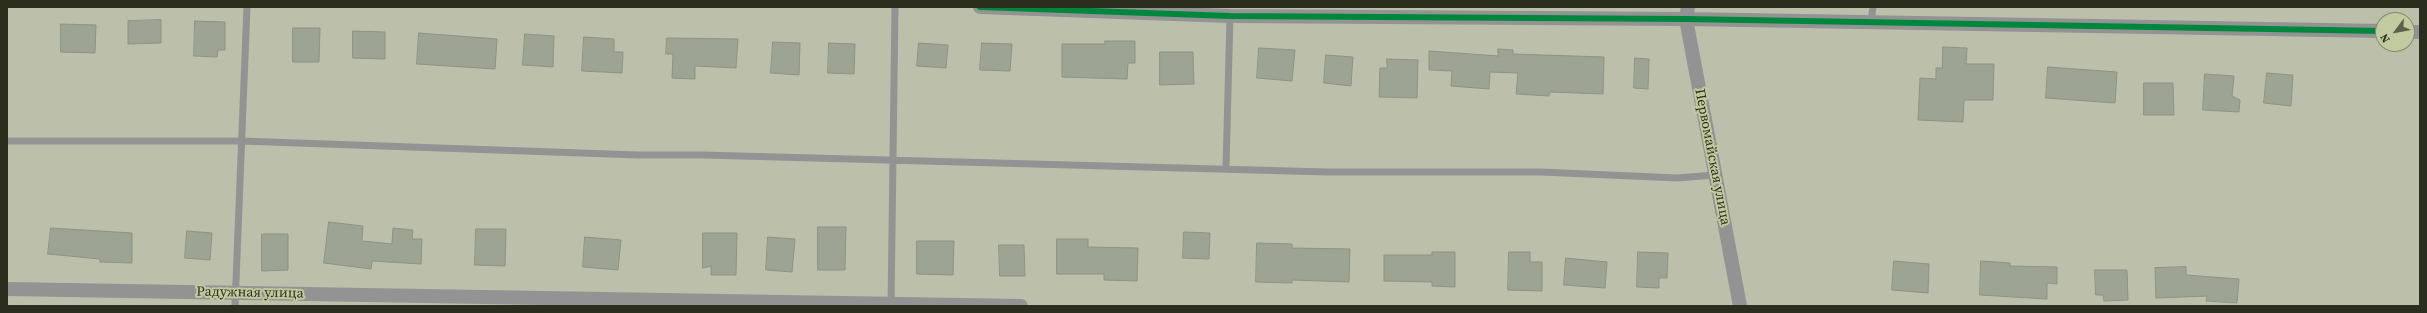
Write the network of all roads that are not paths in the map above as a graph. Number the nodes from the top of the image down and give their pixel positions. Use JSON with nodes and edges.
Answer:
{"nodes":[{"id":1,"x":247,"y":7,"type":"edge"},
{"id":2,"x":895,"y":7,"type":"edge"},
{"id":3,"x":980,"y":7,"type":"edge"},
{"id":4,"x":1873,"y":7,"type":"edge"},
{"id":5,"x":1158,"y":11,"type":"edge"},
{"id":6,"x":1687,"y":13,"type":"edge"},
{"id":7,"x":1230,"y":16,"type":"junction"},
{"id":8,"x":1871,"y":22,"type":"junction"},
{"id":9,"x":2375,"y":31,"type":"edge"},
{"id":10,"x":7,"y":141,"type":"edge"},
{"id":11,"x":241,"y":142,"type":"junction"},
{"id":12,"x":893,"y":161,"type":"junction"},
{"id":13,"x":1226,"y":168,"type":"junction"},
{"id":14,"x":1715,"y":175,"type":"junction"},
{"id":15,"x":7,"y":289,"type":"edge"},
{"id":16,"x":236,"y":299,"type":"edge"},
{"id":17,"x":891,"y":305,"type":"edge"},
{"id":18,"x":1021,"y":306,"type":"edge"},
{"id":19,"x":1740,"y":306,"type":"edge"}],
"edges":[{"from":1,"to":11,"type":"lane"},
{"from":2,"to":12,"type":"lane"},
{"from":3,"to":5,"type":"street"},
{"from":4,"to":8,"type":"lane"},
{"from":5,"to":7,"type":"street"},
{"from":6,"to":7,"type":"street"},
{"from":6,"to":8,"type":"street"},
{"from":6,"to":14,"type":"street","name":"Первомайская улица"},
{"from":7,"to":13,"type":"lane"},
{"from":8,"to":9,"type":"street"},
{"from":10,"to":11,"type":"lane"},
{"from":11,"to":12,"type":"lane"},
{"from":11,"to":16,"type":"lane"},
{"from":12,"to":13,"type":"lane"},
{"from":12,"to":17,"type":"lane"},
{"from":13,"to":14,"type":"lane"},
{"from":14,"to":19,"type":"street","name":"Первомайская улица"},
{"from":15,"to":16,"type":"street","name":"Радужная улица"},
{"from":16,"to":17,"type":"street","name":"Радужная улица"},
{"from":17,"to":18,"type":"street","name":"Радужная улица"}]}
